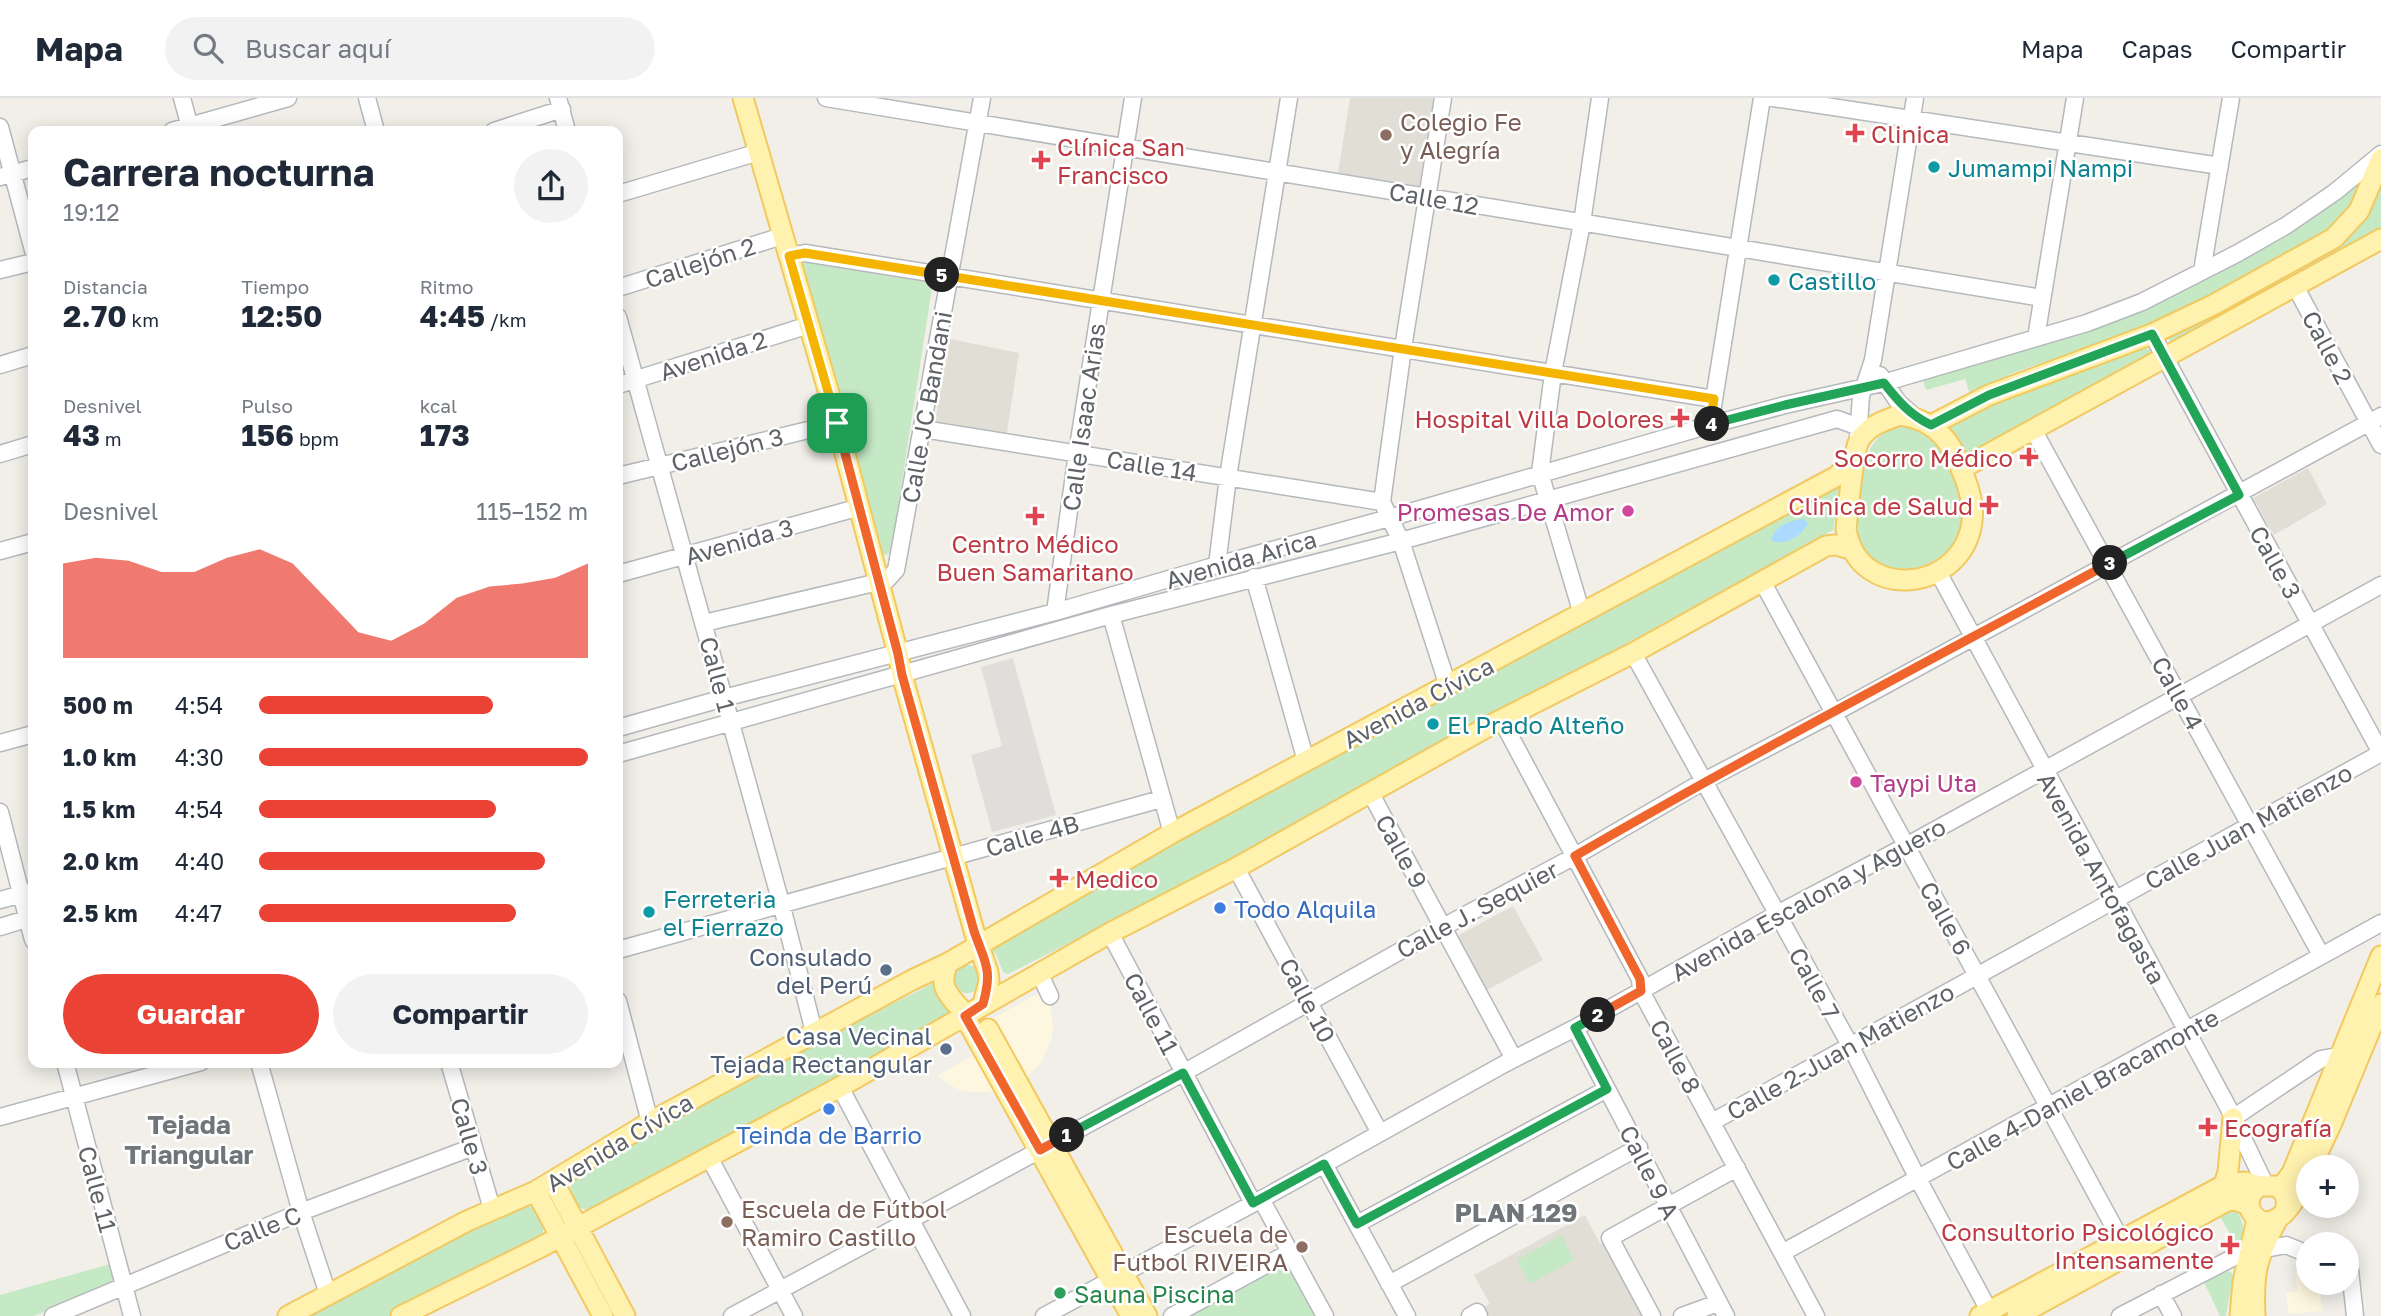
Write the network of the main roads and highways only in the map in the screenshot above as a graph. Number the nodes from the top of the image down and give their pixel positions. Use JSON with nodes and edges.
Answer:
{"nodes":[{"id":1,"x":743,"y":98,"type":"edge"},
{"id":2,"x":2381,"y":157,"type":"edge"},
{"id":3,"x":2381,"y":239,"type":"edge"},
{"id":4,"x":1923,"y":421,"type":"junction"},
{"id":5,"x":1857,"y":442,"type":"junction"},
{"id":6,"x":1961,"y":469,"type":"junction"},
{"id":7,"x":1853,"y":550,"type":"junction"},
{"id":8,"x":978,"y":944,"type":"junction"},
{"id":9,"x":2381,"y":956,"type":"edge"},
{"id":10,"x":948,"y":963,"type":"junction"},
{"id":11,"x":975,"y":1010,"type":"junction"},
{"id":12,"x":2371,"y":1013,"type":"edge"},
{"id":13,"x":2233,"y":1118,"type":"road end"},
{"id":14,"x":2316,"y":1155,"type":"edge"},
{"id":15,"x":2296,"y":1184,"type":"edge"},
{"id":16,"x":2224,"y":1185,"type":"junction"},
{"id":17,"x":544,"y":1186,"type":"junction"},
{"id":18,"x":2268,"y":1186,"type":"junction"},
{"id":19,"x":2267,"y":1214,"type":"junction"},
{"id":20,"x":569,"y":1232,"type":"junction"},
{"id":21,"x":2125,"y":1247,"type":"junction"},
{"id":22,"x":2255,"y":1251,"type":"junction"},
{"id":23,"x":1117,"y":1276,"type":"junction"},
{"id":24,"x":427,"y":1310,"type":"edge"},
{"id":25,"x":1987,"y":1314,"type":"edge"},
{"id":26,"x":288,"y":1316,"type":"edge"},
{"id":27,"x":401,"y":1316,"type":"edge"},
{"id":28,"x":603,"y":1316,"type":"edge"},
{"id":29,"x":625,"y":1316,"type":"edge"},
{"id":30,"x":1131,"y":1316,"type":"edge"},
{"id":31,"x":1147,"y":1316,"type":"edge"},
{"id":32,"x":2017,"y":1316,"type":"edge"},
{"id":33,"x":2240,"y":1316,"type":"edge"},
{"id":34,"x":2255,"y":1316,"type":"edge"}],
"edges":[{"from":1,"to":8,"type":"main road"},
{"from":2,"to":4,"type":"main road"},
{"from":3,"to":6,"type":"main road"},
{"from":4,"to":5,"type":"main road"},
{"from":4,"to":6,"type":"main road"},
{"from":5,"to":7,"type":"main road"},
{"from":5,"to":8,"type":"main road","name":"Avenida Cívica"},
{"from":6,"to":7,"type":"main road"},
{"from":7,"to":11,"type":"main road"},
{"from":8,"to":10,"type":"main road","name":"Avenida Cívica"},
{"from":8,"to":11,"type":"main road"},
{"from":9,"to":12,"type":"main road"},
{"from":10,"to":11,"type":"main road"},
{"from":10,"to":17,"type":"main road","name":"Avenida Cívica"},
{"from":11,"to":20,"type":"main road"},
{"from":11,"to":23,"type":"main road"},
{"from":12,"to":14,"type":"main road"},
{"from":12,"to":18,"type":"main road"},
{"from":13,"to":16,"type":"main road"},
{"from":15,"to":19,"type":"main road"},
{"from":16,"to":18,"type":"main road"},
{"from":16,"to":21,"type":"main road"},
{"from":17,"to":20,"type":"main road"},
{"from":17,"to":26,"type":"main road","name":"Avenida Cívica"},
{"from":18,"to":19,"type":"main road"},
{"from":18,"to":19,"type":"main road"},
{"from":19,"to":21,"type":"main road"},
{"from":19,"to":22,"type":"main road"},
{"from":20,"to":24,"type":"main road"},
{"from":20,"to":28,"type":"main road"},
{"from":20,"to":29,"type":"main road"},
{"from":21,"to":25,"type":"main road"},
{"from":21,"to":32,"type":"main road"},
{"from":22,"to":33,"type":"main road"},
{"from":22,"to":34,"type":"main road"},
{"from":23,"to":30,"type":"main road"},
{"from":23,"to":31,"type":"main road"},
{"from":24,"to":27,"type":"main road"}]}
